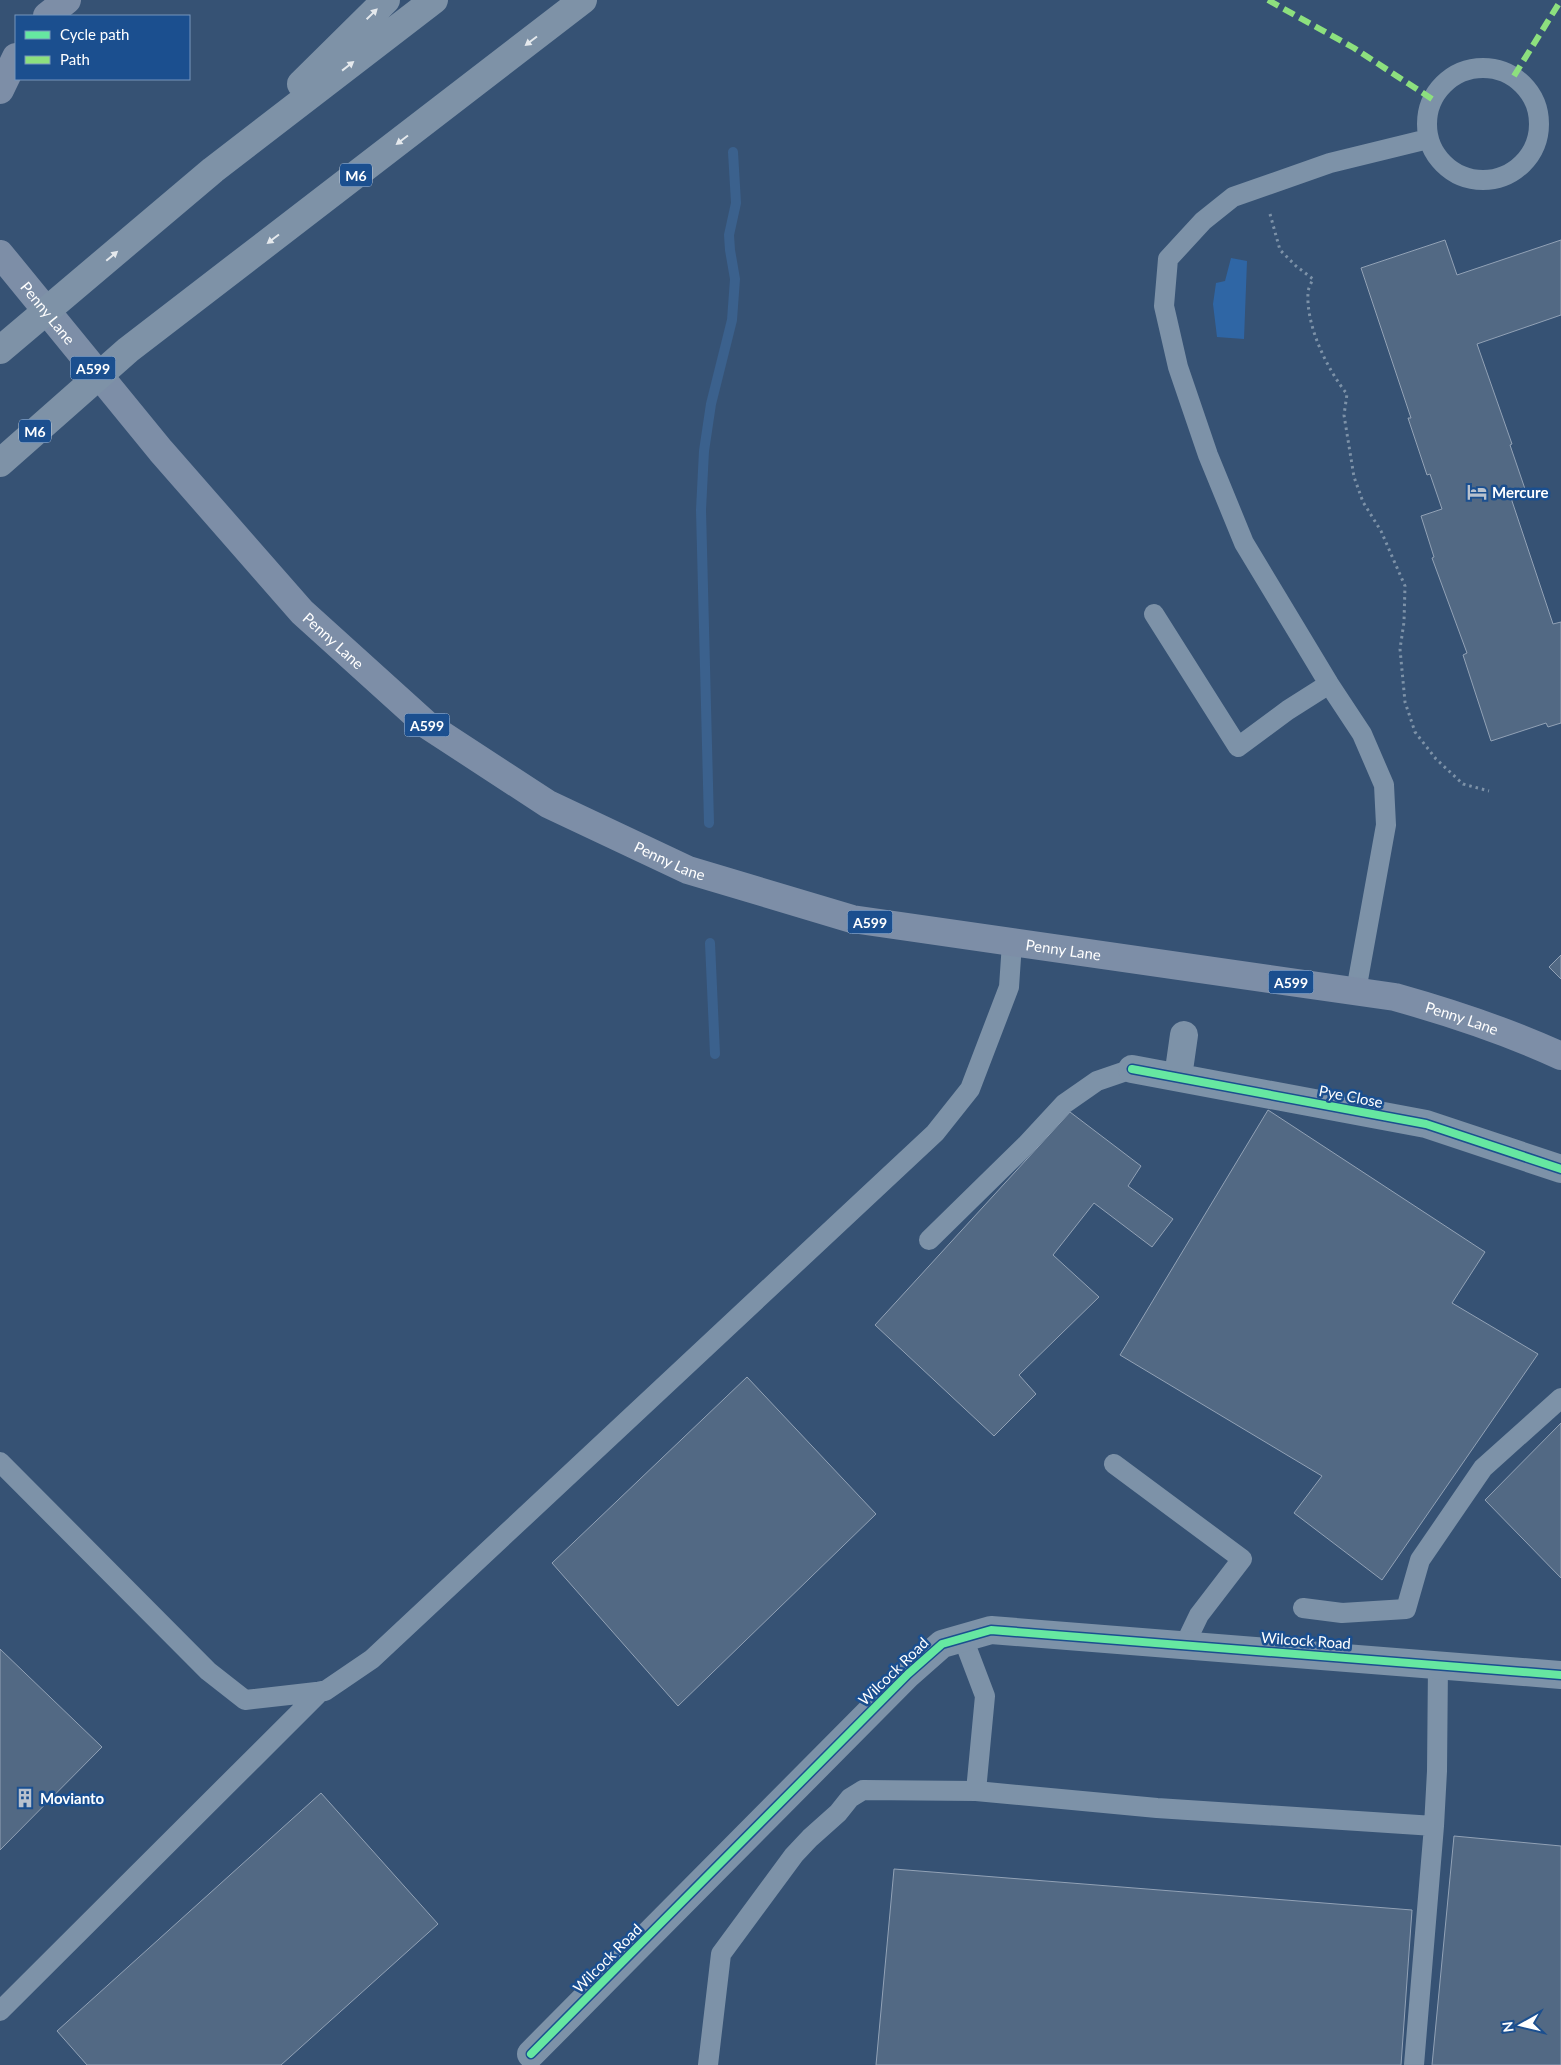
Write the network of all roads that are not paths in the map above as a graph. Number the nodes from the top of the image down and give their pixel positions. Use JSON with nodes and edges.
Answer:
{"nodes":[{"id":1,"x":67,"y":0,"type":"edge"},
{"id":2,"x":386,"y":0,"type":"edge"},
{"id":3,"x":434,"y":0,"type":"edge"},
{"id":4,"x":583,"y":0,"type":"edge"},
{"id":5,"x":592,"y":0,"type":"edge"},
{"id":6,"x":48,"y":15,"type":"edge"},
{"id":7,"x":562,"y":18,"type":"junction"},
{"id":8,"x":15,"y":41,"type":"edge"},
{"id":9,"x":0,"y":50,"type":"edge"},
{"id":10,"x":15,"y":59,"type":"edge"},
{"id":11,"x":0,"y":90,"type":"edge"},
{"id":12,"x":1428,"y":138,"type":"junction"},
{"id":13,"x":212,"y":170,"type":"junction"},
{"id":14,"x":0,"y":254,"type":"edge"},
{"id":15,"x":8,"y":343,"type":"edge"},
{"id":16,"x":0,"y":463,"type":"edge"},
{"id":17,"x":1154,"y":614,"type":"dead end"},
{"id":18,"x":1329,"y":684,"type":"junction"},
{"id":19,"x":1012,"y":943,"type":"junction"},
{"id":20,"x":1356,"y":991,"type":"junction"},
{"id":21,"x":1184,"y":1035,"type":"dead end"},
{"id":22,"x":1561,"y":1056,"type":"edge"},
{"id":23,"x":1132,"y":1069,"type":"joint"},
{"id":24,"x":1178,"y":1077,"type":"junction"},
{"id":25,"x":1561,"y":1169,"type":"edge"},
{"id":26,"x":929,"y":1240,"type":"dead end"},
{"id":27,"x":1561,"y":1398,"type":"edge"},
{"id":28,"x":0,"y":1462,"type":"edge"},
{"id":29,"x":1114,"y":1464,"type":"dead end"},
{"id":30,"x":1303,"y":1608,"type":"dead end"},
{"id":31,"x":963,"y":1638,"type":"junction"},
{"id":32,"x":1185,"y":1644,"type":"junction"},
{"id":33,"x":1438,"y":1664,"type":"junction"},
{"id":34,"x":1561,"y":1675,"type":"edge"},
{"id":35,"x":321,"y":1691,"type":"junction"},
{"id":36,"x":976,"y":1791,"type":"junction"},
{"id":37,"x":1434,"y":1826,"type":"junction"},
{"id":38,"x":0,"y":2011,"type":"edge"},
{"id":39,"x":530,"y":2059,"type":"edge"},
{"id":40,"x":708,"y":2065,"type":"edge"},
{"id":41,"x":1414,"y":2065,"type":"edge"}],
"edges":[{"from":1,"to":6,"type":"main road"},
{"from":13,"to":2,"type":"highway","one_way":true},
{"from":13,"to":3,"type":"highway","one_way":true},
{"from":4,"to":7,"type":"highway","number":"M6"},
{"from":5,"to":7,"type":"highway"},
{"from":7,"to":16,"type":"highway","number":"M6","one_way":true},
{"from":8,"to":9,"type":"main road"},
{"from":10,"to":11,"type":"main road"},
{"from":12,"to":12,"type":"lane"},
{"from":12,"to":18,"type":"lane"},
{"from":15,"to":13,"type":"highway","one_way":true},
{"from":14,"to":19,"type":"main road","name":"Penny Lane","number":"A599"},
{"from":17,"to":18,"type":"lane"},
{"from":18,"to":20,"type":"lane"},
{"from":19,"to":20,"type":"main road","name":"Penny Lane","number":"A599"},
{"from":19,"to":35,"type":"lane"},
{"from":20,"to":22,"type":"main road","name":"Penny Lane","number":"A599"},
{"from":21,"to":24,"type":"street"},
{"from":23,"to":24,"type":"street","name":"Pye Close"},
{"from":23,"to":26,"type":"lane"},
{"from":24,"to":25,"type":"street","name":"Pye Close"},
{"from":27,"to":30,"type":"lane"},
{"from":28,"to":35,"type":"lane"},
{"from":29,"to":32,"type":"lane"},
{"from":31,"to":32,"type":"street","name":"Wilcock Road"},
{"from":31,"to":36,"type":"lane"},
{"from":31,"to":39,"type":"street","name":"Wilcock Road"},
{"from":32,"to":33,"type":"street","name":"Wilcock Road"},
{"from":33,"to":34,"type":"street","name":"Wilcock Road"},
{"from":33,"to":37,"type":"lane"},
{"from":35,"to":38,"type":"lane"},
{"from":36,"to":37,"type":"lane"},
{"from":36,"to":40,"type":"lane"},
{"from":37,"to":41,"type":"lane"}]}
